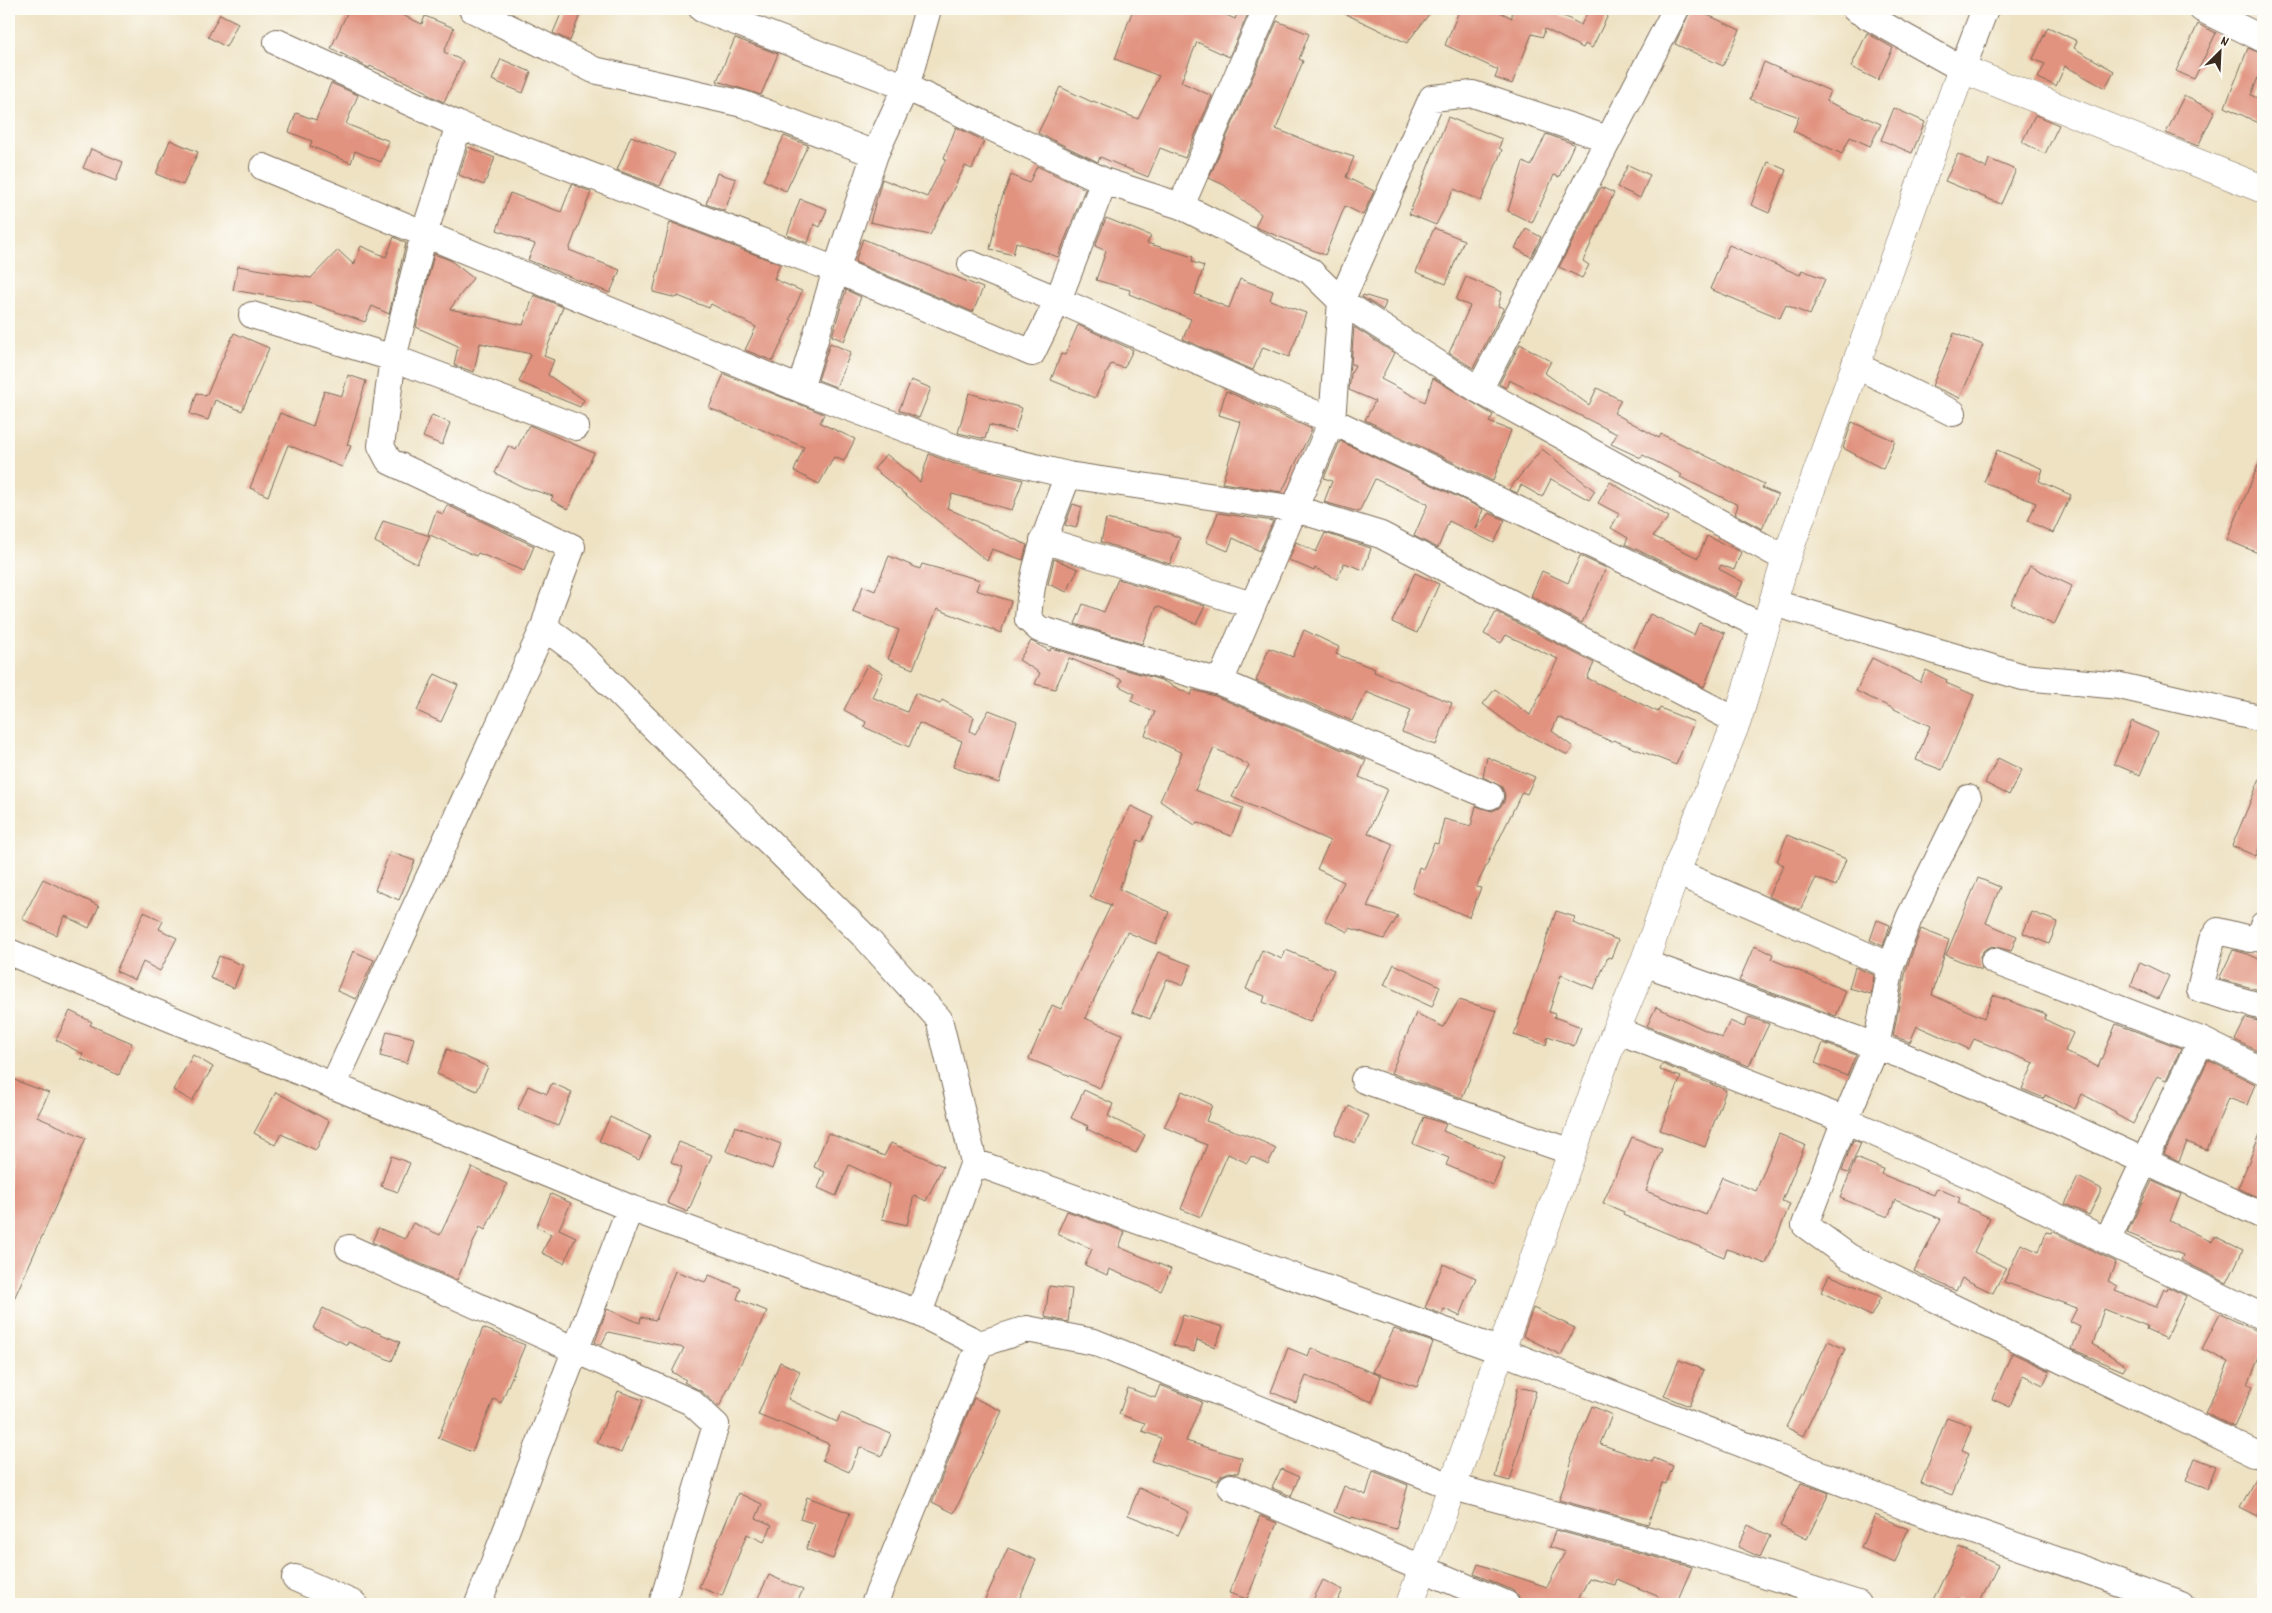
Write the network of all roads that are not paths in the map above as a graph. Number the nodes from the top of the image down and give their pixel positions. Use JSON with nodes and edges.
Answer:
{"nodes":[{"id":1,"x":472,"y":9,"type":"edge"},
{"id":2,"x":702,"y":9,"type":"edge"},
{"id":3,"x":928,"y":9,"type":"edge"},
{"id":4,"x":1266,"y":9,"type":"edge"},
{"id":5,"x":1676,"y":9,"type":"edge"},
{"id":6,"x":1855,"y":9,"type":"edge"},
{"id":7,"x":1985,"y":9,"type":"edge"},
{"id":8,"x":2202,"y":9,"type":"edge"},
{"id":9,"x":2263,"y":39,"type":"edge"},
{"id":10,"x":277,"y":42,"type":"dead end"},
{"id":11,"x":1962,"y":69,"type":"junction"},
{"id":12,"x":906,"y":87,"type":"junction"},
{"id":13,"x":459,"y":125,"type":"junction"},
{"id":14,"x":1608,"y":140,"type":"junction"},
{"id":15,"x":875,"y":154,"type":"junction"},
{"id":16,"x":263,"y":167,"type":"dead end"},
{"id":17,"x":1104,"y":181,"type":"junction"},
{"id":18,"x":2263,"y":189,"type":"edge"},
{"id":19,"x":1181,"y":206,"type":"junction"},
{"id":20,"x":424,"y":234,"type":"junction"},
{"id":21,"x":971,"y":264,"type":"dead end"},
{"id":22,"x":836,"y":270,"type":"junction"},
{"id":23,"x":1058,"y":300,"type":"junction"},
{"id":24,"x":1341,"y":301,"type":"junction"},
{"id":25,"x":252,"y":315,"type":"dead end"},
{"id":26,"x":393,"y":358,"type":"junction"},
{"id":27,"x":1855,"y":365,"type":"junction"},
{"id":28,"x":800,"y":389,"type":"junction"},
{"id":29,"x":1479,"y":390,"type":"junction"},
{"id":30,"x":1952,"y":413,"type":"dead end"},
{"id":31,"x":1332,"y":421,"type":"junction"},
{"id":32,"x":576,"y":427,"type":"dead end"},
{"id":33,"x":1068,"y":475,"type":"junction"},
{"id":34,"x":1296,"y":509,"type":"junction"},
{"id":35,"x":1044,"y":540,"type":"junction"},
{"id":36,"x":1786,"y":559,"type":"junction"},
{"id":37,"x":1252,"y":605,"type":"junction"},
{"id":38,"x":1769,"y":615,"type":"junction"},
{"id":39,"x":544,"y":627,"type":"junction"},
{"id":40,"x":1220,"y":682,"type":"junction"},
{"id":41,"x":2263,"y":718,"type":"edge"},
{"id":42,"x":1737,"y":721,"type":"junction"},
{"id":43,"x":1490,"y":796,"type":"dead end"},
{"id":44,"x":1968,"y":798,"type":"dead end"},
{"id":45,"x":1676,"y":872,"type":"junction"},
{"id":46,"x":2263,"y":925,"type":"edge"},
{"id":47,"x":9,"y":952,"type":"edge"},
{"id":48,"x":1994,"y":961,"type":"dead end"},
{"id":49,"x":1644,"y":963,"type":"junction"},
{"id":50,"x":1891,"y":966,"type":"junction"},
{"id":51,"x":2263,"y":1007,"type":"edge"},
{"id":52,"x":1616,"y":1030,"type":"junction"},
{"id":53,"x":2201,"y":1040,"type":"junction"},
{"id":54,"x":1876,"y":1047,"type":"junction"},
{"id":55,"x":2263,"y":1071,"type":"edge"},
{"id":56,"x":1364,"y":1080,"type":"dead end"},
{"id":57,"x":333,"y":1086,"type":"junction"},
{"id":58,"x":1845,"y":1120,"type":"junction"},
{"id":59,"x":1572,"y":1152,"type":"junction"},
{"id":60,"x":2145,"y":1160,"type":"junction"},
{"id":61,"x":974,"y":1162,"type":"junction"},
{"id":62,"x":630,"y":1208,"type":"junction"},
{"id":63,"x":2263,"y":1216,"type":"edge"},
{"id":64,"x":2107,"y":1241,"type":"junction"},
{"id":65,"x":349,"y":1248,"type":"dead end"},
{"id":66,"x":919,"y":1313,"type":"junction"},
{"id":67,"x":2263,"y":1317,"type":"edge"},
{"id":68,"x":980,"y":1344,"type":"junction"},
{"id":69,"x":576,"y":1350,"type":"junction"},
{"id":70,"x":1501,"y":1351,"type":"junction"},
{"id":71,"x":716,"y":1425,"type":"junction"},
{"id":72,"x":728,"y":1448,"type":"dead end"},
{"id":73,"x":2253,"y":1453,"type":"dead end"},
{"id":74,"x":1453,"y":1486,"type":"junction"},
{"id":75,"x":1231,"y":1487,"type":"dead end"},
{"id":76,"x":1422,"y":1568,"type":"junction"},
{"id":77,"x":295,"y":1578,"type":"dead end"},
{"id":78,"x":2177,"y":1603,"type":"edge"},
{"id":79,"x":354,"y":1604,"type":"edge"},
{"id":80,"x":478,"y":1604,"type":"edge"},
{"id":81,"x":662,"y":1604,"type":"edge"},
{"id":82,"x":874,"y":1604,"type":"edge"},
{"id":83,"x":1410,"y":1604,"type":"edge"},
{"id":84,"x":1506,"y":1604,"type":"edge"},
{"id":85,"x":1858,"y":1604,"type":"edge"}],
"edges":[{"from":1,"to":15,"type":"street"},
{"from":2,"to":12,"type":"street"},
{"from":3,"to":12,"type":"street"},
{"from":4,"to":19,"type":"street"},
{"from":5,"to":14,"type":"street"},
{"from":6,"to":11,"type":"street"},
{"from":7,"to":11,"type":"street"},
{"from":8,"to":9,"type":"street"},
{"from":10,"to":13,"type":"street"},
{"from":11,"to":18,"type":"street"},
{"from":11,"to":27,"type":"street"},
{"from":12,"to":15,"type":"street"},
{"from":12,"to":17,"type":"street"},
{"from":13,"to":20,"type":"street"},
{"from":13,"to":22,"type":"street"},
{"from":14,"to":24,"type":"street"},
{"from":14,"to":29,"type":"street"},
{"from":15,"to":22,"type":"street"},
{"from":16,"to":20,"type":"street"},
{"from":17,"to":19,"type":"street"},
{"from":17,"to":23,"type":"street"},
{"from":19,"to":24,"type":"street"},
{"from":20,"to":26,"type":"street"},
{"from":20,"to":28,"type":"street"},
{"from":21,"to":23,"type":"street"},
{"from":22,"to":23,"type":"street"},
{"from":22,"to":28,"type":"street"},
{"from":23,"to":31,"type":"street"},
{"from":24,"to":29,"type":"street"},
{"from":24,"to":31,"type":"street"},
{"from":25,"to":26,"type":"street"},
{"from":26,"to":32,"type":"street"},
{"from":26,"to":39,"type":"street"},
{"from":27,"to":30,"type":"street"},
{"from":27,"to":36,"type":"street"},
{"from":28,"to":33,"type":"street"},
{"from":29,"to":36,"type":"street"},
{"from":31,"to":34,"type":"street"},
{"from":31,"to":38,"type":"street"},
{"from":33,"to":34,"type":"street"},
{"from":33,"to":35,"type":"street"},
{"from":34,"to":37,"type":"street"},
{"from":34,"to":42,"type":"street"},
{"from":35,"to":37,"type":"street"},
{"from":35,"to":40,"type":"street"},
{"from":36,"to":38,"type":"street"},
{"from":37,"to":40,"type":"street"},
{"from":38,"to":41,"type":"street"},
{"from":38,"to":42,"type":"street"},
{"from":39,"to":57,"type":"street"},
{"from":39,"to":61,"type":"street"},
{"from":40,"to":43,"type":"street"},
{"from":42,"to":45,"type":"street"},
{"from":44,"to":50,"type":"street"},
{"from":45,"to":49,"type":"street"},
{"from":45,"to":50,"type":"street"},
{"from":46,"to":51,"type":"street"},
{"from":47,"to":57,"type":"street"},
{"from":48,"to":53,"type":"street"},
{"from":49,"to":52,"type":"street"},
{"from":49,"to":54,"type":"street"},
{"from":50,"to":54,"type":"street"},
{"from":52,"to":58,"type":"street"},
{"from":52,"to":59,"type":"street"},
{"from":53,"to":55,"type":"street"},
{"from":53,"to":60,"type":"street"},
{"from":54,"to":58,"type":"street"},
{"from":54,"to":60,"type":"street"},
{"from":56,"to":59,"type":"street"},
{"from":57,"to":62,"type":"street"},
{"from":58,"to":64,"type":"street"},
{"from":58,"to":73,"type":"street"},
{"from":59,"to":70,"type":"street"},
{"from":60,"to":63,"type":"street"},
{"from":60,"to":64,"type":"street"},
{"from":61,"to":66,"type":"street"},
{"from":61,"to":70,"type":"street"},
{"from":62,"to":66,"type":"street"},
{"from":62,"to":69,"type":"street"},
{"from":64,"to":67,"type":"street"},
{"from":65,"to":69,"type":"street"},
{"from":66,"to":68,"type":"street"},
{"from":68,"to":74,"type":"street"},
{"from":68,"to":82,"type":"street"},
{"from":69,"to":71,"type":"street"},
{"from":69,"to":80,"type":"street"},
{"from":70,"to":74,"type":"street"},
{"from":70,"to":78,"type":"street"},
{"from":71,"to":72,"type":"street"},
{"from":71,"to":81,"type":"street"},
{"from":74,"to":76,"type":"street"},
{"from":74,"to":85,"type":"street"},
{"from":75,"to":76,"type":"street"},
{"from":76,"to":83,"type":"street"},
{"from":76,"to":84,"type":"street"},
{"from":77,"to":79,"type":"street"}]}
